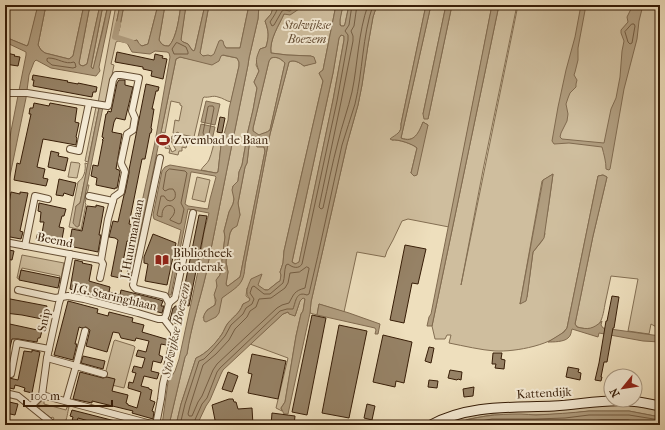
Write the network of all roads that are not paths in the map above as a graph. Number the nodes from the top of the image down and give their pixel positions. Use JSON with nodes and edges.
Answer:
{"nodes":[{"id":1,"x":5,"y":93,"type":"edge"},
{"id":2,"x":89,"y":103,"type":"junction"},
{"id":3,"x":70,"y":149,"type":"dead end"},
{"id":4,"x":160,"y":158,"type":"dead end"},
{"id":5,"x":89,"y":196,"type":"dead end"},
{"id":6,"x":48,"y":199,"type":"dead end"},
{"id":7,"x":113,"y":201,"type":"junction"},
{"id":8,"x":193,"y":213,"type":"dead end"},
{"id":9,"x":5,"y":242,"type":"edge"},
{"id":10,"x":25,"y":246,"type":"junction"},
{"id":11,"x":70,"y":254,"type":"junction"},
{"id":12,"x":101,"y":260,"type":"junction"},
{"id":13,"x":100,"y":278,"type":"dead end"},
{"id":14,"x":18,"y":290,"type":"dead end"},
{"id":15,"x":61,"y":297,"type":"junction"},
{"id":16,"x":169,"y":303,"type":"junction"},
{"id":17,"x":164,"y":319,"type":"junction"},
{"id":18,"x":85,"y":331,"type":"dead end"},
{"id":19,"x":49,"y":349,"type":"junction"},
{"id":20,"x":47,"y":358,"type":"junction"},
{"id":21,"x":76,"y":366,"type":"junction"},
{"id":22,"x":11,"y":374,"type":"dead end"},
{"id":23,"x":104,"y":374,"type":"dead end"},
{"id":24,"x":5,"y":393,"type":"edge"},
{"id":25,"x":42,"y":395,"type":"junction"},
{"id":26,"x":66,"y":401,"type":"junction"},
{"id":27,"x":31,"y":406,"type":"junction"},
{"id":28,"x":660,"y":406,"type":"edge"},
{"id":29,"x":142,"y":423,"type":"edge"},
{"id":30,"x":54,"y":425,"type":"edge"},
{"id":31,"x":156,"y":425,"type":"edge"},
{"id":32,"x":431,"y":425,"type":"edge"}],
"edges":[{"from":1,"to":2,"type":"street"},
{"from":2,"to":3,"type":"street"},
{"from":2,"to":7,"type":"street"},
{"from":4,"to":16,"type":"street","name":"J. Huurmanlaan"},
{"from":5,"to":7,"type":"street"},
{"from":6,"to":10,"type":"street"},
{"from":7,"to":12,"type":"street"},
{"from":8,"to":16,"type":"street"},
{"from":9,"to":10,"type":"street","name":"Beemd"},
{"from":10,"to":11,"type":"street","name":"Beemd"},
{"from":11,"to":12,"type":"street","name":"Beemd"},
{"from":11,"to":15,"type":"street","name":"Snip"},
{"from":12,"to":13,"type":"street"},
{"from":14,"to":15,"type":"street","name":"Snip"},
{"from":15,"to":17,"type":"street","name":"J.G. Staringhlaan"},
{"from":15,"to":19,"type":"street","name":"Snip"},
{"from":16,"to":17,"type":"street","name":"J.G. Staringhlaan"},
{"from":17,"to":31,"type":"street","name":"J.G. Staringhlaan"},
{"from":18,"to":21,"type":"street"},
{"from":19,"to":20,"type":"street","name":"Snip"},
{"from":19,"to":22,"type":"street","name":"Snip"},
{"from":20,"to":21,"type":"street"},
{"from":20,"to":25,"type":"street","name":"Snip"},
{"from":21,"to":23,"type":"street"},
{"from":21,"to":26,"type":"street"},
{"from":24,"to":27,"type":"street"},
{"from":25,"to":26,"type":"street"},
{"from":25,"to":27,"type":"street"},
{"from":26,"to":29,"type":"street"},
{"from":27,"to":30,"type":"street"},
{"from":28,"to":32,"type":"street","name":"Kattendijk"},
{"from":29,"to":31,"type":"street"}]}
